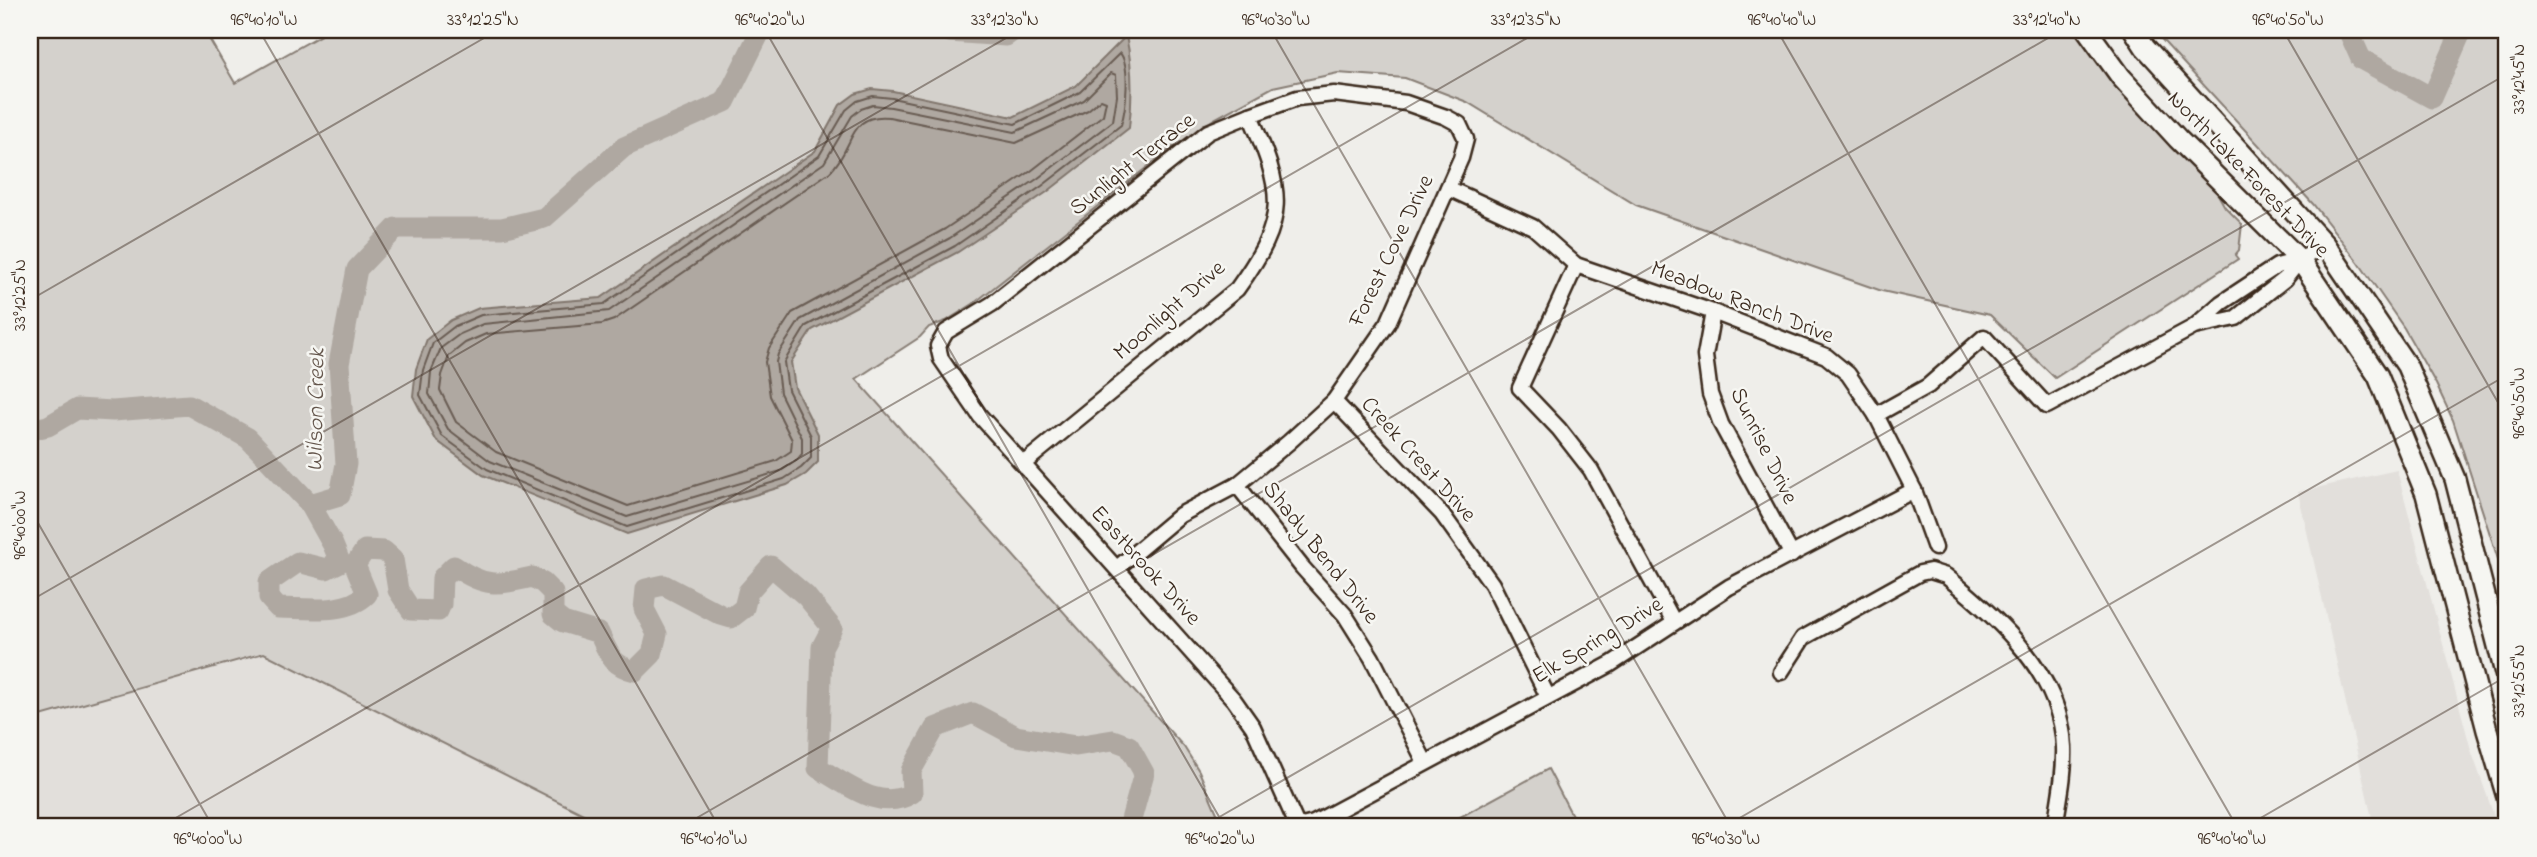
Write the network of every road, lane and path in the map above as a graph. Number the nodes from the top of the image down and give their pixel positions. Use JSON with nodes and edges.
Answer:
{"nodes":[{"id":1,"x":2087,"y":30,"type":"edge"},
{"id":2,"x":2134,"y":30,"type":"edge"},
{"id":3,"x":1251,"y":115,"type":"junction"},
{"id":4,"x":1464,"y":131,"type":"joint"},
{"id":5,"x":1448,"y":188,"type":"junction"},
{"id":6,"x":2325,"y":245,"type":"junction"},
{"id":7,"x":2300,"y":260,"type":"junction"},
{"id":8,"x":1576,"y":265,"type":"junction"},
{"id":9,"x":1713,"y":312,"type":"junction"},
{"id":10,"x":2194,"y":327,"type":"junction"},
{"id":11,"x":938,"y":346,"type":"joint"},
{"id":12,"x":1335,"y":401,"type":"junction"},
{"id":13,"x":1876,"y":415,"type":"junction"},
{"id":14,"x":1023,"y":464,"type":"junction"},
{"id":15,"x":1237,"y":485,"type":"junction"},
{"id":16,"x":1914,"y":490,"type":"junction"},
{"id":17,"x":1935,"y":548,"type":"dead end"},
{"id":18,"x":1793,"y":555,"type":"junction"},
{"id":19,"x":1117,"y":568,"type":"junction"},
{"id":20,"x":1674,"y":622,"type":"junction"},
{"id":21,"x":1781,"y":672,"type":"dead end"},
{"id":22,"x":2506,"y":675,"type":"edge"},
{"id":23,"x":2473,"y":677,"type":"junction"},
{"id":24,"x":1548,"y":697,"type":"junction"},
{"id":25,"x":1425,"y":762,"type":"junction"},
{"id":26,"x":2507,"y":797,"type":"edge"},
{"id":27,"x":1302,"y":826,"type":"edge"},
{"id":28,"x":2055,"y":827,"type":"edge"}],
"edges":[{"from":1,"to":7,"type":"main road","name":"North Lake Forest Drive"},
{"from":2,"to":6,"type":"main road","name":"North Lake Forest Drive"},
{"from":3,"to":4,"type":"street","name":"Sunlight Terrace"},
{"from":3,"to":11,"type":"street","name":"Sunlight Terrace"},
{"from":3,"to":14,"type":"street","name":"Moonlight Drive"},
{"from":4,"to":5,"type":"street","name":"Forest Cove Drive"},
{"from":5,"to":8,"type":"street","name":"Meadow Ranch Drive"},
{"from":5,"to":12,"type":"street","name":"Forest Cove Drive"},
{"from":6,"to":7,"type":"street"},
{"from":6,"to":22,"type":"main road","name":"North Lake Forest Drive"},
{"from":7,"to":10,"type":"street"},
{"from":7,"to":10,"type":"street"},
{"from":7,"to":23,"type":"main road","name":"North Lake Forest Drive"},
{"from":8,"to":9,"type":"street","name":"Meadow Ranch Drive"},
{"from":8,"to":20,"type":"street"},
{"from":9,"to":13,"type":"street","name":"Meadow Ranch Drive"},
{"from":9,"to":18,"type":"street","name":"Sunrise Drive"},
{"from":10,"to":13,"type":"street"},
{"from":11,"to":14,"type":"street","name":"Eastbrook Drive"},
{"from":12,"to":15,"type":"street","name":"Forest Cove Drive"},
{"from":12,"to":24,"type":"street","name":"Creek Crest Drive"},
{"from":13,"to":16,"type":"street","name":"Meadow Ranch Drive"},
{"from":14,"to":19,"type":"street","name":"Eastbrook Drive"},
{"from":15,"to":19,"type":"street","name":"Forest Cove Drive"},
{"from":15,"to":25,"type":"street","name":"Shady Bend Drive"},
{"from":16,"to":17,"type":"street","name":"Meadow Ranch Drive"},
{"from":16,"to":18,"type":"street","name":"Elk Spring Drive"},
{"from":18,"to":20,"type":"street","name":"Elk Spring Drive"},
{"from":19,"to":27,"type":"street","name":"Eastbrook Drive"},
{"from":20,"to":24,"type":"street","name":"Elk Spring Drive"},
{"from":21,"to":28,"type":"street"},
{"from":22,"to":23,"type":"main road"},
{"from":23,"to":26,"type":"main road","name":"North Lake Forest Drive"},
{"from":24,"to":25,"type":"street","name":"Elk Spring Drive"},
{"from":25,"to":27,"type":"street","name":"Elk Spring Drive"}]}
